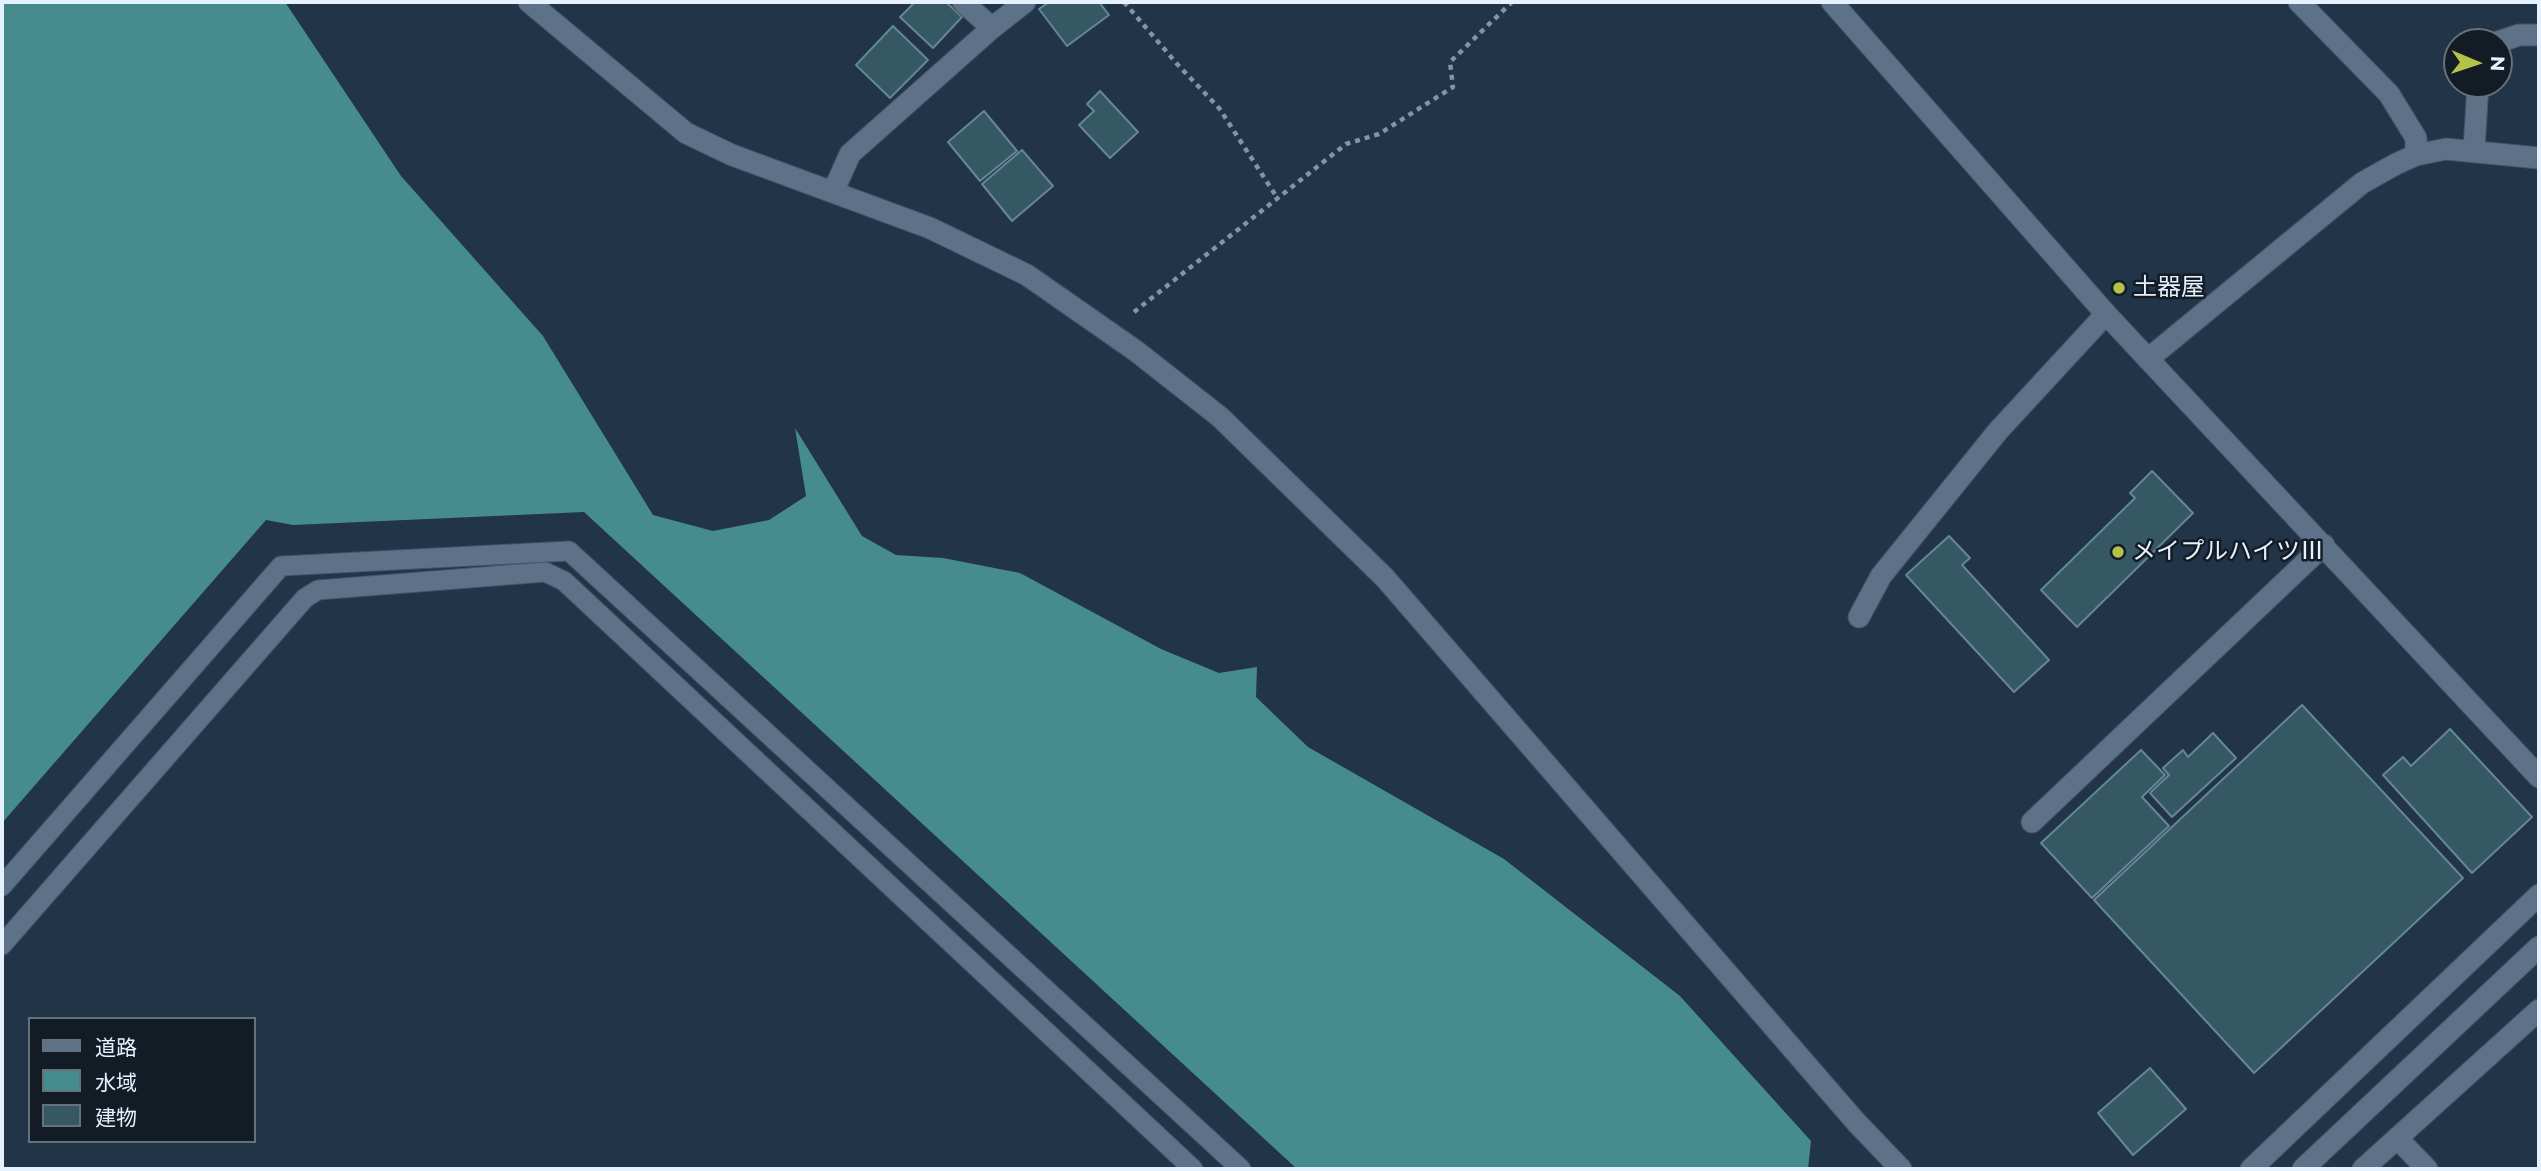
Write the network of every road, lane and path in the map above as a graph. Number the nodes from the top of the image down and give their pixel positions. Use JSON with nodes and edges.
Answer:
{"nodes":[{"id":1,"x":529,"y":2,"type":"edge"},
{"id":2,"x":963,"y":2,"type":"edge"},
{"id":3,"x":1026,"y":2,"type":"edge"},
{"id":4,"x":1124,"y":2,"type":"edge"},
{"id":5,"x":1512,"y":2,"type":"edge"},
{"id":6,"x":1832,"y":2,"type":"edge"},
{"id":7,"x":2299,"y":2,"type":"edge"},
{"id":8,"x":992,"y":28,"type":"junction"},
{"id":9,"x":2539,"y":35,"type":"edge"},
{"id":10,"x":2513,"y":37,"type":"edge"},
{"id":11,"x":2477,"y":98,"type":"edge"},
{"id":12,"x":2474,"y":150,"type":"junction"},
{"id":13,"x":2416,"y":155,"type":"junction"},
{"id":14,"x":2539,"y":158,"type":"edge"},
{"id":15,"x":833,"y":192,"type":"junction"},
{"id":16,"x":1279,"y":199,"type":"junction"},
{"id":17,"x":2106,"y":314,"type":"junction"},
{"id":18,"x":1108,"y":332,"type":"junction"},
{"id":19,"x":2148,"y":359,"type":"junction"},
{"id":20,"x":2324,"y":545,"type":"junction"},
{"id":21,"x":1859,"y":617,"type":"dead end"},
{"id":22,"x":2539,"y":777,"type":"edge"},
{"id":23,"x":2032,"y":821,"type":"dead end"},
{"id":24,"x":2,"y":886,"type":"edge"},
{"id":25,"x":2539,"y":895,"type":"edge"},
{"id":26,"x":2,"y":946,"type":"edge"},
{"id":27,"x":2539,"y":947,"type":"edge"},
{"id":28,"x":2539,"y":1010,"type":"edge"},
{"id":29,"x":2397,"y":1138,"type":"junction"},
{"id":30,"x":1193,"y":1169,"type":"edge"},
{"id":31,"x":1241,"y":1169,"type":"edge"},
{"id":32,"x":1901,"y":1169,"type":"edge"},
{"id":33,"x":2251,"y":1169,"type":"edge"},
{"id":34,"x":2304,"y":1169,"type":"edge"},
{"id":35,"x":2363,"y":1169,"type":"edge"},
{"id":36,"x":2427,"y":1169,"type":"edge"}],
"edges":[{"from":1,"to":15,"type":"street"},
{"from":2,"to":8,"type":"street"},
{"from":3,"to":8,"type":"street"},
{"from":4,"to":16,"type":"path"},
{"from":5,"to":16,"type":"path"},
{"from":6,"to":17,"type":"street"},
{"from":7,"to":13,"type":"street"},
{"from":8,"to":15,"type":"street"},
{"from":9,"to":10,"type":"street"},
{"from":11,"to":12,"type":"street"},
{"from":12,"to":13,"type":"street"},
{"from":12,"to":14,"type":"street"},
{"from":13,"to":19,"type":"street"},
{"from":15,"to":18,"type":"street"},
{"from":16,"to":18,"type":"path"},
{"from":17,"to":19,"type":"street"},
{"from":17,"to":21,"type":"street"},
{"from":18,"to":32,"type":"street"},
{"from":19,"to":20,"type":"street"},
{"from":20,"to":22,"type":"street"},
{"from":20,"to":23,"type":"street"},
{"from":24,"to":31,"type":"lane"},
{"from":25,"to":33,"type":"street"},
{"from":26,"to":30,"type":"lane"},
{"from":27,"to":34,"type":"street"},
{"from":28,"to":29,"type":"street"},
{"from":29,"to":35,"type":"street"},
{"from":29,"to":36,"type":"street"}]}
